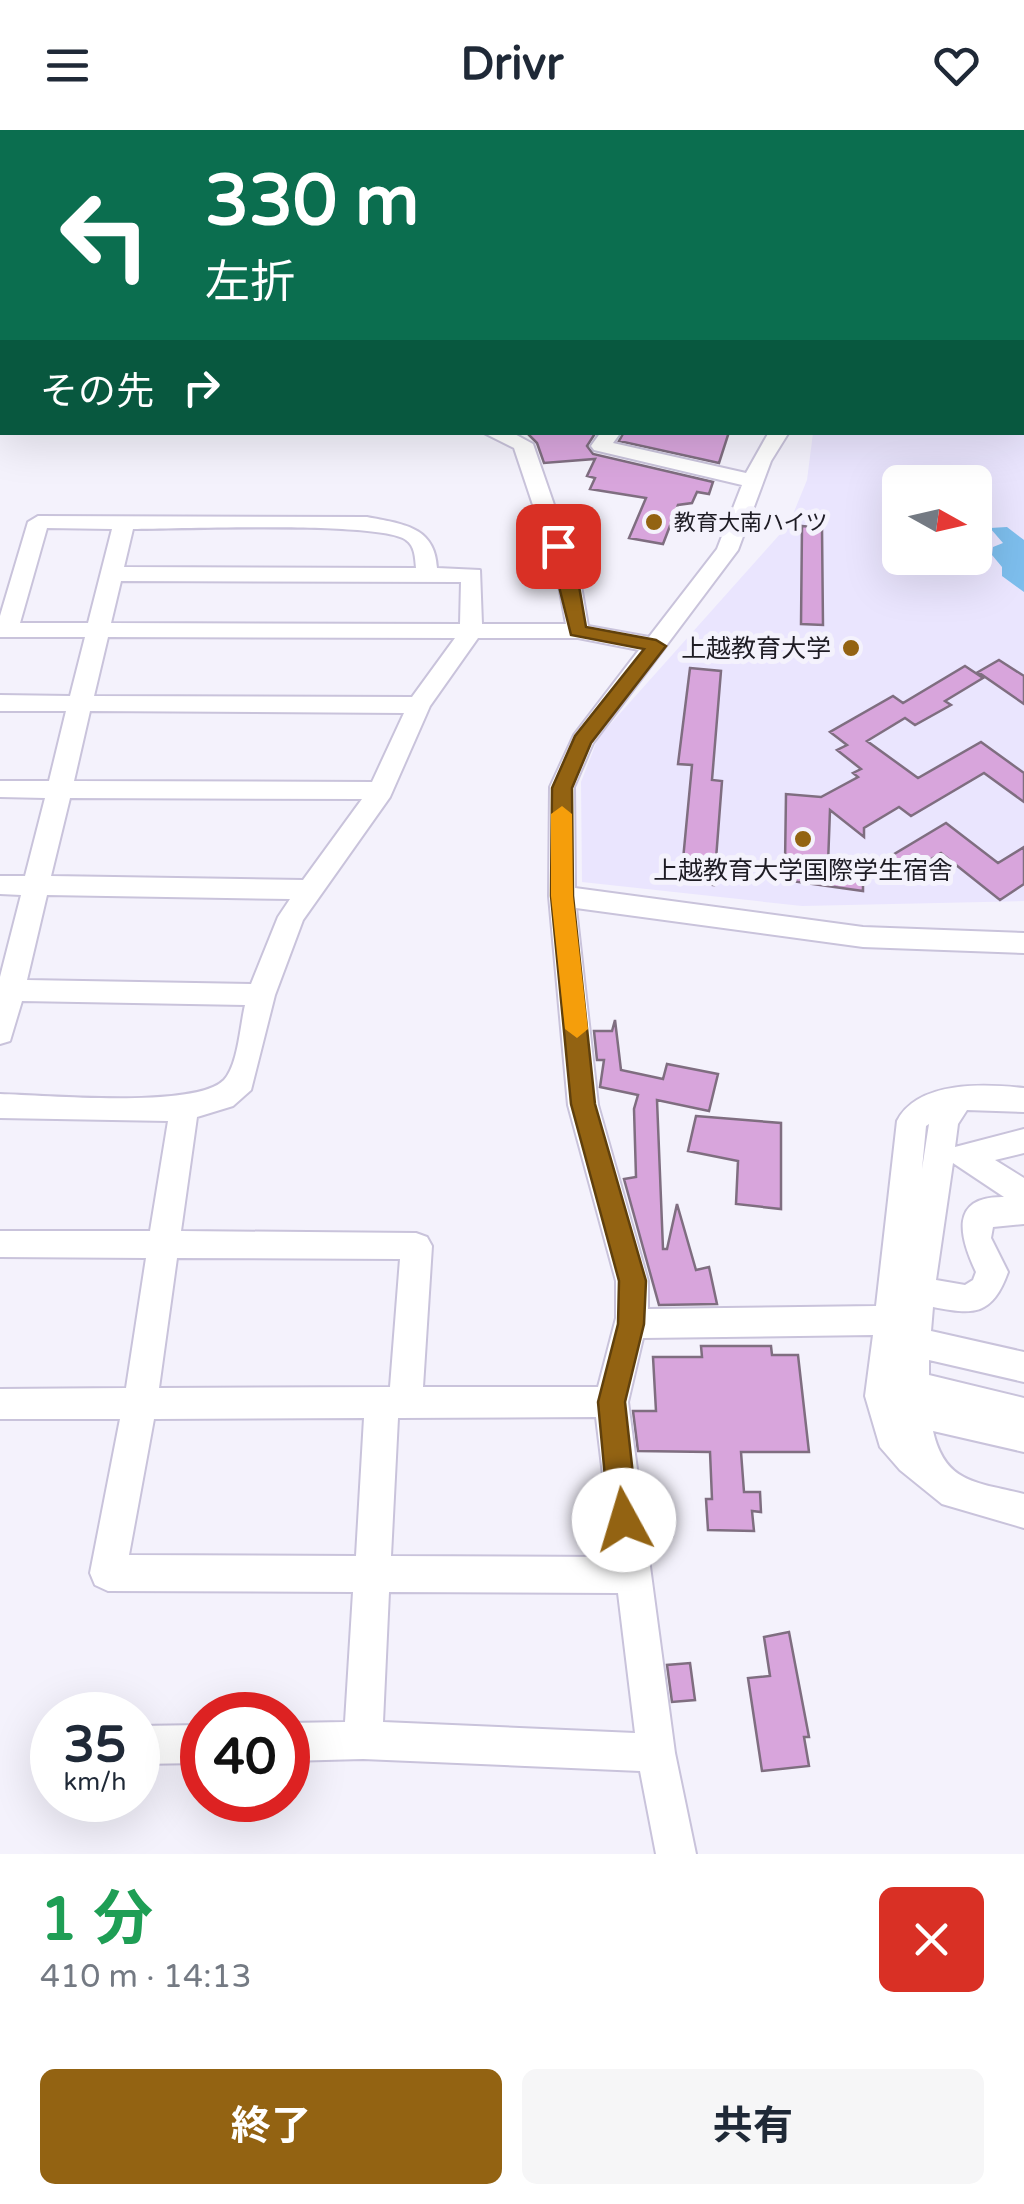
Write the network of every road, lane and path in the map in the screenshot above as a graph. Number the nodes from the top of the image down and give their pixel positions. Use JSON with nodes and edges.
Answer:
{"nodes":[{"id":1,"x":500,"y":435,"type":"edge"},
{"id":2,"x":609,"y":435,"type":"edge"},
{"id":3,"x":777,"y":435,"type":"edge"},
{"id":4,"x":753,"y":481,"type":"junction"},
{"id":5,"x":124,"y":523,"type":"junction"},
{"id":6,"x":112,"y":574,"type":"junction"},
{"id":7,"x":427,"y":575,"type":"junction"},
{"id":8,"x":3,"y":630,"type":"edge"},
{"id":9,"x":98,"y":631,"type":"junction"},
{"id":10,"x":578,"y":631,"type":"junction"},
{"id":11,"x":471,"y":632,"type":"junction"},
{"id":12,"x":656,"y":646,"type":"junction"},
{"id":13,"x":0,"y":704,"type":"edge"},
{"id":14,"x":80,"y":704,"type":"junction"},
{"id":15,"x":418,"y":705,"type":"junction"},
{"id":16,"x":0,"y":789,"type":"edge"},
{"id":17,"x":60,"y":789,"type":"junction"},
{"id":18,"x":381,"y":790,"type":"junction"},
{"id":19,"x":0,"y":885,"type":"edge"},
{"id":20,"x":36,"y":885,"type":"junction"},
{"id":21,"x":312,"y":890,"type":"junction"},
{"id":22,"x":562,"y":896,"type":"junction"},
{"id":23,"x":1024,"y":944,"type":"edge"},
{"id":24,"x":5,"y":990,"type":"edge"},
{"id":25,"x":261,"y":996,"type":"junction"},
{"id":26,"x":0,"y":1034,"type":"edge"},
{"id":27,"x":1022,"y":1098,"type":"edge"},
{"id":28,"x":957,"y":1101,"type":"junction"},
{"id":29,"x":0,"y":1106,"type":"edge"},
{"id":30,"x":184,"y":1110,"type":"junction"},
{"id":31,"x":1024,"y":1141,"type":"edge"},
{"id":32,"x":1024,"y":1194,"type":"edge"},
{"id":33,"x":1024,"y":1211,"type":"edge"},
{"id":34,"x":0,"y":1244,"type":"edge"},
{"id":35,"x":165,"y":1244,"type":"junction"},
{"id":36,"x":921,"y":1291,"type":"junction"},
{"id":37,"x":631,"y":1324,"type":"junction"},
{"id":38,"x":898,"y":1333,"type":"junction"},
{"id":39,"x":1024,"y":1367,"type":"edge"},
{"id":40,"x":911,"y":1398,"type":"junction"},
{"id":41,"x":394,"y":1400,"type":"junction"},
{"id":42,"x":611,"y":1402,"type":"junction"},
{"id":43,"x":140,"y":1403,"type":"junction"},
{"id":44,"x":0,"y":1404,"type":"edge"},
{"id":45,"x":1024,"y":1413,"type":"edge"},
{"id":46,"x":975,"y":1414,"type":"junction"},
{"id":47,"x":1024,"y":1436,"type":"edge"},
{"id":48,"x":928,"y":1470,"type":"junction"},
{"id":49,"x":1024,"y":1511,"type":"edge"},
{"id":50,"x":372,"y":1574,"type":"junction"},
{"id":51,"x":630,"y":1575,"type":"junction"},
{"id":52,"x":363,"y":1740,"type":"junction"},
{"id":53,"x":310,"y":1741,"type":"edge"},
{"id":54,"x":656,"y":1753,"type":"junction"},
{"id":55,"x":676,"y":1854,"type":"edge"}],
"edges":[{"from":1,"to":10,"type":"street"},
{"from":2,"to":4,"type":"street"},
{"from":3,"to":4,"type":"street"},
{"from":4,"to":12,"type":"street"},
{"from":5,"to":6,"type":"street"},
{"from":5,"to":7,"type":"street"},
{"from":5,"to":8,"type":"street"},
{"from":6,"to":7,"type":"street"},
{"from":6,"to":9,"type":"street"},
{"from":7,"to":11,"type":"street"},
{"from":8,"to":9,"type":"street"},
{"from":9,"to":11,"type":"street"},
{"from":9,"to":14,"type":"street"},
{"from":10,"to":11,"type":"street"},
{"from":10,"to":12,"type":"street"},
{"from":11,"to":15,"type":"street"},
{"from":12,"to":22,"type":"street"},
{"from":13,"to":14,"type":"street"},
{"from":14,"to":15,"type":"street"},
{"from":14,"to":17,"type":"street"},
{"from":15,"to":18,"type":"street"},
{"from":16,"to":17,"type":"street"},
{"from":17,"to":18,"type":"street"},
{"from":17,"to":20,"type":"street"},
{"from":18,"to":21,"type":"street"},
{"from":19,"to":20,"type":"street"},
{"from":20,"to":21,"type":"street"},
{"from":20,"to":24,"type":"street"},
{"from":21,"to":25,"type":"street"},
{"from":22,"to":23,"type":"street"},
{"from":22,"to":37,"type":"street"},
{"from":24,"to":25,"type":"street"},
{"from":24,"to":26,"type":"street"},
{"from":25,"to":30,"type":"street"},
{"from":27,"to":28,"type":"street"},
{"from":28,"to":36,"type":"street"},
{"from":28,"to":38,"type":"street"},
{"from":29,"to":30,"type":"street"},
{"from":30,"to":35,"type":"street"},
{"from":31,"to":32,"type":"street"},
{"from":33,"to":36,"type":"street"},
{"from":34,"to":35,"type":"street"},
{"from":35,"to":41,"type":"street"},
{"from":35,"to":43,"type":"street"},
{"from":36,"to":38,"type":"street"},
{"from":37,"to":38,"type":"street"},
{"from":37,"to":42,"type":"street"},
{"from":38,"to":39,"type":"street"},
{"from":38,"to":40,"type":"street"},
{"from":38,"to":48,"type":"street"},
{"from":40,"to":46,"type":"street"},
{"from":40,"to":48,"type":"street"},
{"from":41,"to":42,"type":"street"},
{"from":41,"to":43,"type":"street"},
{"from":41,"to":50,"type":"street"},
{"from":42,"to":51,"type":"street"},
{"from":43,"to":44,"type":"street"},
{"from":43,"to":50,"type":"street"},
{"from":45,"to":46,"type":"street"},
{"from":46,"to":47,"type":"street"},
{"from":48,"to":49,"type":"street"},
{"from":50,"to":51,"type":"street"},
{"from":50,"to":52,"type":"street"},
{"from":51,"to":54,"type":"street"},
{"from":52,"to":53,"type":"street"},
{"from":52,"to":54,"type":"street"},
{"from":54,"to":55,"type":"street"}]}
